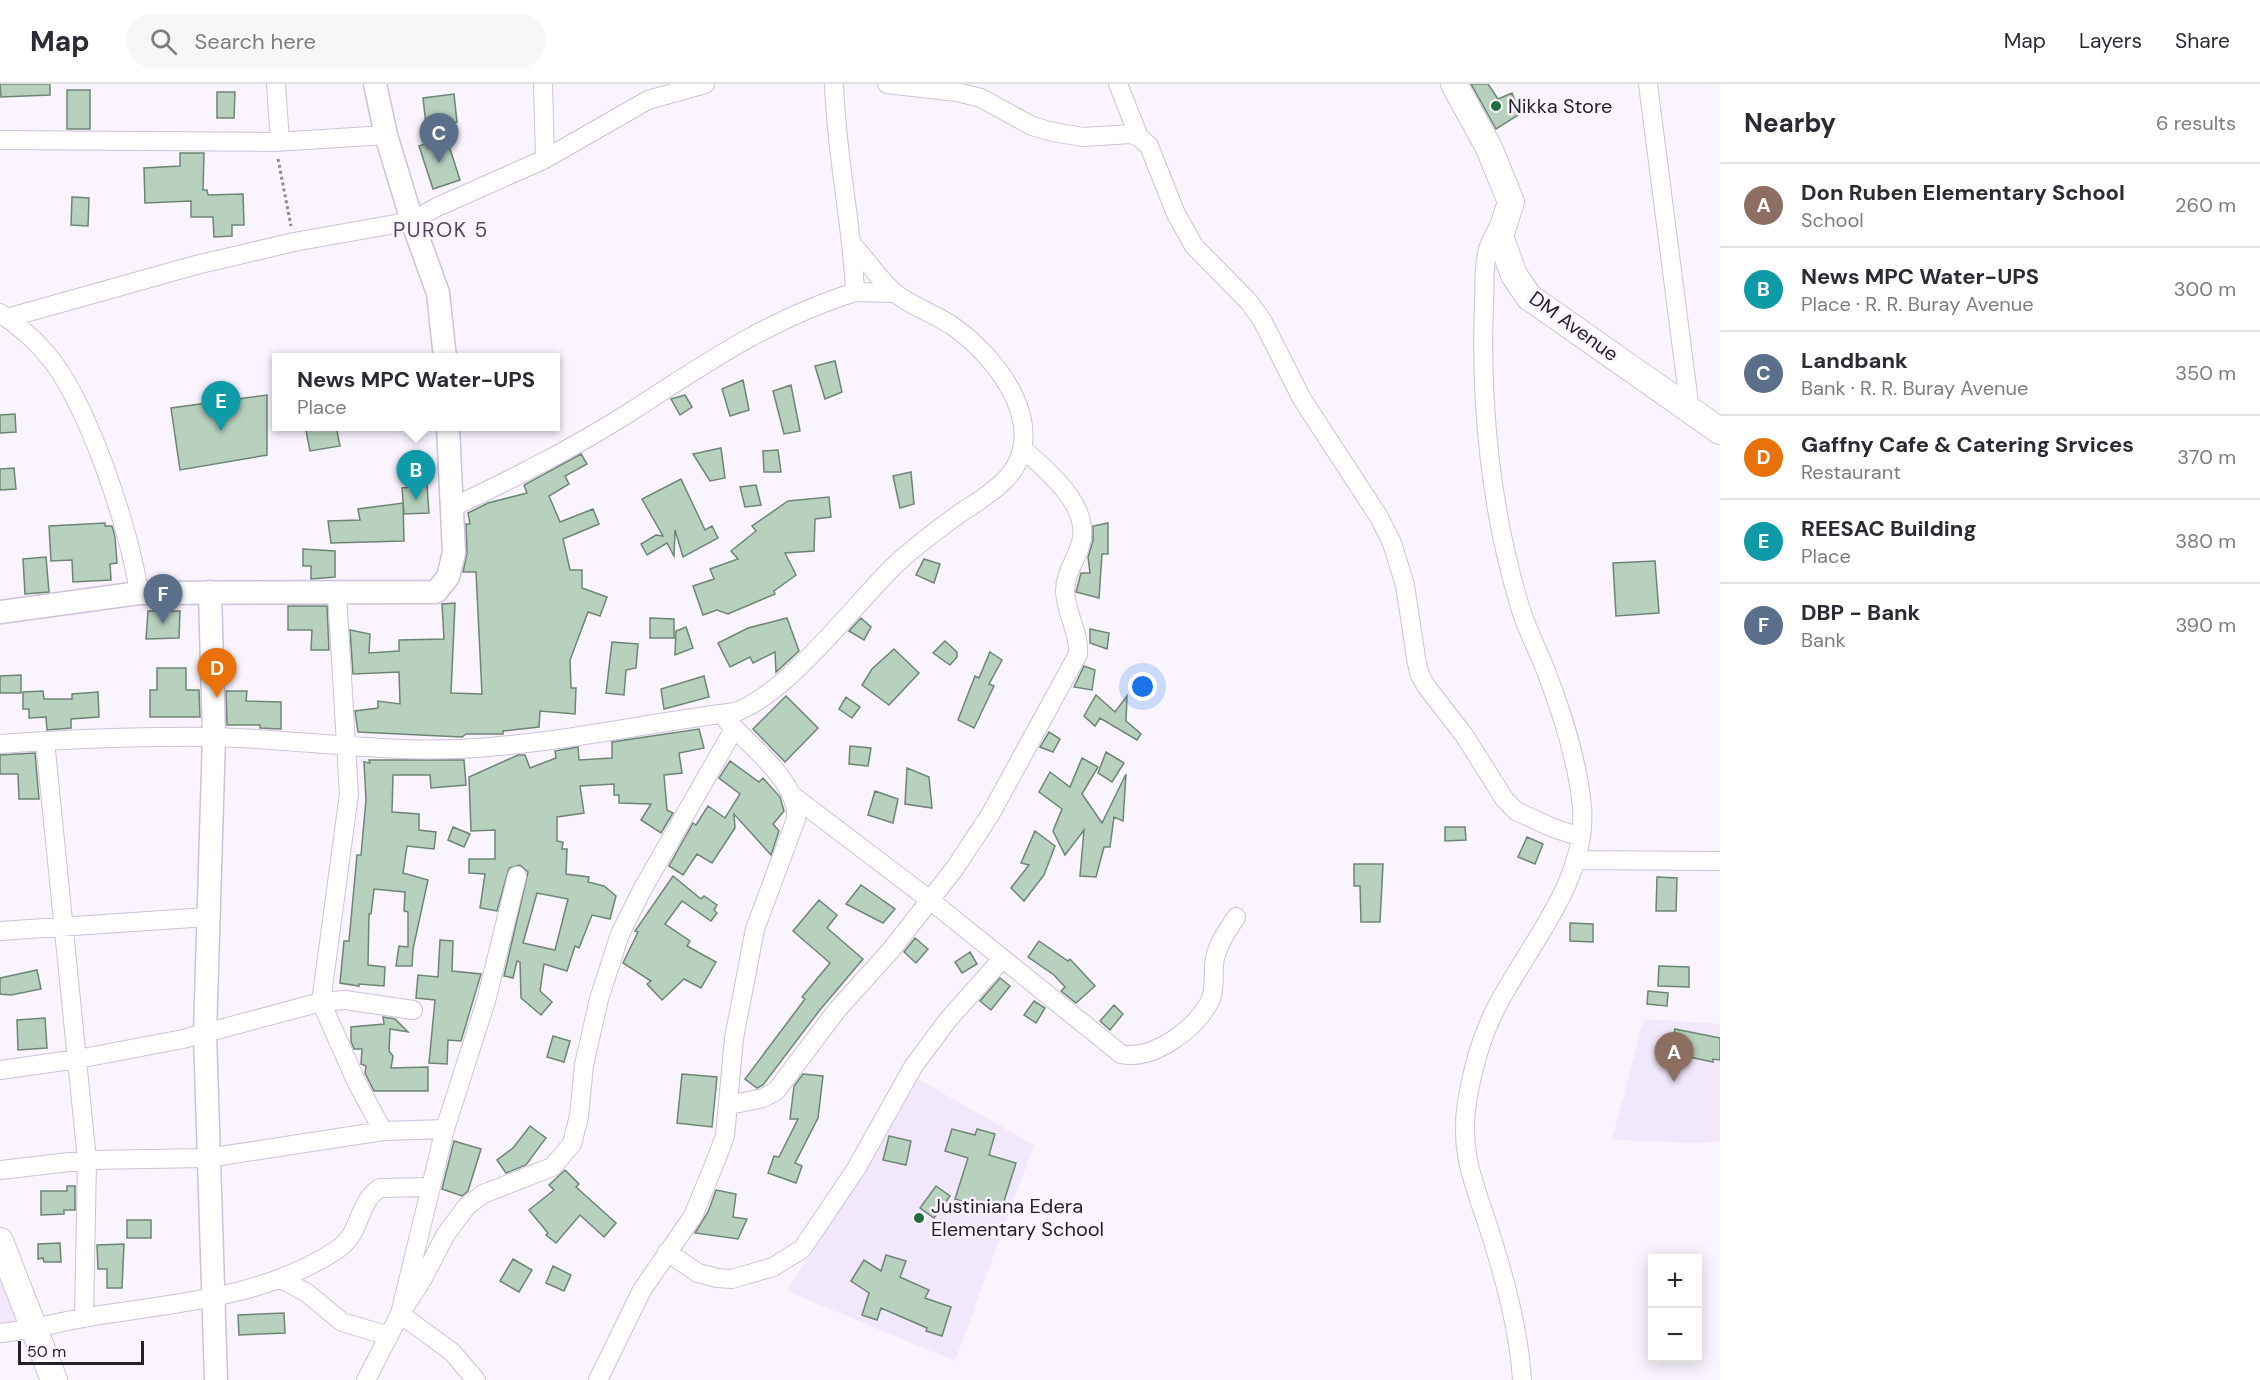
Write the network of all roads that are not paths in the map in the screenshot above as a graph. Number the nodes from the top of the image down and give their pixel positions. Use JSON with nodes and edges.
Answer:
{"nodes":[{"id":1,"x":276,"y":84,"type":"edge"},
{"id":2,"x":375,"y":84,"type":"edge"},
{"id":3,"x":543,"y":84,"type":"edge"},
{"id":4,"x":705,"y":84,"type":"edge"},
{"id":5,"x":834,"y":84,"type":"edge"},
{"id":6,"x":887,"y":84,"type":"edge"},
{"id":7,"x":1118,"y":84,"type":"edge"},
{"id":8,"x":1454,"y":84,"type":"edge"},
{"id":9,"x":1648,"y":84,"type":"edge"},
{"id":10,"x":387,"y":135,"type":"junction"},
{"id":11,"x":1139,"y":137,"type":"junction"},
{"id":12,"x":0,"y":140,"type":"edge"},
{"id":13,"x":277,"y":141,"type":"junction"},
{"id":14,"x":545,"y":159,"type":"junction"},
{"id":15,"x":1511,"y":202,"type":"junction"},
{"id":16,"x":412,"y":221,"type":"junction"},
{"id":17,"x":853,"y":245,"type":"junction"},
{"id":18,"x":855,"y":292,"type":"junction"},
{"id":19,"x":894,"y":293,"type":"junction"},
{"id":20,"x":3,"y":316,"type":"edge"},
{"id":21,"x":445,"y":353,"type":"edge"},
{"id":22,"x":1690,"y":411,"type":"junction"},
{"id":23,"x":448,"y":431,"type":"edge"},
{"id":24,"x":1720,"y":431,"type":"edge"},
{"id":25,"x":1022,"y":448,"type":"junction"},
{"id":26,"x":451,"y":508,"type":"junction"},
{"id":27,"x":210,"y":592,"type":"junction"},
{"id":28,"x":139,"y":593,"type":"junction"},
{"id":29,"x":337,"y":593,"type":"junction"},
{"id":30,"x":0,"y":612,"type":"edge"},
{"id":31,"x":720,"y":714,"type":"junction"},
{"id":32,"x":735,"y":729,"type":"junction"},
{"id":33,"x":214,"y":737,"type":"junction"},
{"id":34,"x":45,"y":741,"type":"junction"},
{"id":35,"x":0,"y":744,"type":"edge"},
{"id":36,"x":344,"y":746,"type":"junction"},
{"id":37,"x":793,"y":796,"type":"junction"},
{"id":38,"x":1581,"y":837,"type":"junction"},
{"id":39,"x":1575,"y":860,"type":"junction"},
{"id":40,"x":1720,"y":861,"type":"edge"},
{"id":41,"x":517,"y":876,"type":"dead end"},
{"id":42,"x":930,"y":900,"type":"junction"},
{"id":43,"x":207,"y":917,"type":"junction"},
{"id":44,"x":1236,"y":917,"type":"dead end"},
{"id":45,"x":62,"y":928,"type":"junction"},
{"id":46,"x":0,"y":931,"type":"edge"},
{"id":47,"x":1002,"y":959,"type":"junction"},
{"id":48,"x":321,"y":1002,"type":"junction"},
{"id":49,"x":413,"y":1010,"type":"dead end"},
{"id":50,"x":205,"y":1034,"type":"junction"},
{"id":51,"x":78,"y":1059,"type":"junction"},
{"id":52,"x":0,"y":1070,"type":"edge"},
{"id":53,"x":729,"y":1105,"type":"junction"},
{"id":54,"x":445,"y":1129,"type":"junction"},
{"id":55,"x":383,"y":1131,"type":"junction"},
{"id":56,"x":207,"y":1158,"type":"junction"},
{"id":57,"x":87,"y":1160,"type":"junction"},
{"id":58,"x":0,"y":1170,"type":"edge"},
{"id":59,"x":430,"y":1187,"type":"junction"},
{"id":60,"x":0,"y":1241,"type":"edge"},
{"id":61,"x":667,"y":1252,"type":"junction"},
{"id":62,"x":281,"y":1279,"type":"junction"},
{"id":63,"x":212,"y":1297,"type":"junction"},
{"id":64,"x":400,"y":1314,"type":"junction"},
{"id":65,"x":84,"y":1318,"type":"junction"},
{"id":66,"x":36,"y":1330,"type":"junction"},
{"id":67,"x":0,"y":1333,"type":"edge"},
{"id":68,"x":389,"y":1336,"type":"junction"},
{"id":69,"x":54,"y":1380,"type":"edge"},
{"id":70,"x":216,"y":1380,"type":"edge"},
{"id":71,"x":366,"y":1380,"type":"edge"},
{"id":72,"x":476,"y":1380,"type":"edge"},
{"id":73,"x":597,"y":1380,"type":"edge"},
{"id":74,"x":1522,"y":1380,"type":"edge"}],
"edges":[{"from":1,"to":13,"type":"street"},
{"from":2,"to":10,"type":"street"},
{"from":3,"to":14,"type":"street"},
{"from":4,"to":14,"type":"street"},
{"from":5,"to":17,"type":"street"},
{"from":6,"to":11,"type":"street"},
{"from":7,"to":11,"type":"street"},
{"from":8,"to":15,"type":"main road"},
{"from":9,"to":22,"type":"street"},
{"from":10,"to":13,"type":"street"},
{"from":10,"to":16,"type":"street"},
{"from":11,"to":38,"type":"street"},
{"from":12,"to":13,"type":"street"},
{"from":14,"to":16,"type":"street"},
{"from":15,"to":22,"type":"main road","name":"DM Avenue"},
{"from":15,"to":38,"type":"street"},
{"from":16,"to":20,"type":"street"},
{"from":16,"to":21,"type":"street"},
{"from":17,"to":18,"type":"street"},
{"from":17,"to":19,"type":"street"},
{"from":18,"to":19,"type":"street"},
{"from":18,"to":26,"type":"street"},
{"from":19,"to":25,"type":"street"},
{"from":20,"to":28,"type":"street"},
{"from":22,"to":24,"type":"main road","name":"DM Avenue"},
{"from":23,"to":26,"type":"street"},
{"from":25,"to":31,"type":"street"},
{"from":25,"to":42,"type":"street"},
{"from":26,"to":29,"type":"street"},
{"from":27,"to":28,"type":"street"},
{"from":27,"to":29,"type":"street"},
{"from":27,"to":33,"type":"street"},
{"from":28,"to":30,"type":"street"},
{"from":29,"to":36,"type":"street"},
{"from":31,"to":32,"type":"street"},
{"from":31,"to":36,"type":"street"},
{"from":32,"to":37,"type":"street"},
{"from":32,"to":64,"type":"street"},
{"from":33,"to":34,"type":"street"},
{"from":33,"to":36,"type":"street"},
{"from":33,"to":43,"type":"street"},
{"from":34,"to":35,"type":"street"},
{"from":34,"to":45,"type":"street"},
{"from":36,"to":48,"type":"street"},
{"from":37,"to":42,"type":"street"},
{"from":37,"to":53,"type":"street"},
{"from":38,"to":39,"type":"street"},
{"from":39,"to":40,"type":"street"},
{"from":39,"to":74,"type":"street"},
{"from":41,"to":54,"type":"street"},
{"from":42,"to":47,"type":"street"},
{"from":42,"to":53,"type":"street"},
{"from":43,"to":45,"type":"street"},
{"from":43,"to":50,"type":"street"},
{"from":44,"to":47,"type":"street"},
{"from":45,"to":46,"type":"street"},
{"from":45,"to":51,"type":"street"},
{"from":47,"to":61,"type":"street"},
{"from":48,"to":49,"type":"street"},
{"from":48,"to":50,"type":"street"},
{"from":48,"to":55,"type":"street"},
{"from":50,"to":51,"type":"street"},
{"from":50,"to":56,"type":"street"},
{"from":51,"to":52,"type":"street"},
{"from":51,"to":57,"type":"street"},
{"from":53,"to":61,"type":"street"},
{"from":54,"to":55,"type":"street"},
{"from":54,"to":59,"type":"street"},
{"from":55,"to":56,"type":"street"},
{"from":56,"to":57,"type":"street"},
{"from":56,"to":63,"type":"street"},
{"from":57,"to":58,"type":"street"},
{"from":57,"to":65,"type":"street"},
{"from":59,"to":62,"type":"street"},
{"from":59,"to":64,"type":"street"},
{"from":60,"to":66,"type":"main road"},
{"from":61,"to":73,"type":"street"},
{"from":62,"to":63,"type":"street"},
{"from":62,"to":68,"type":"street"},
{"from":63,"to":65,"type":"street"},
{"from":63,"to":70,"type":"street"},
{"from":64,"to":68,"type":"street"},
{"from":64,"to":72,"type":"street"},
{"from":65,"to":66,"type":"street"},
{"from":66,"to":67,"type":"street"},
{"from":66,"to":69,"type":"main road"},
{"from":68,"to":71,"type":"street"}]}
